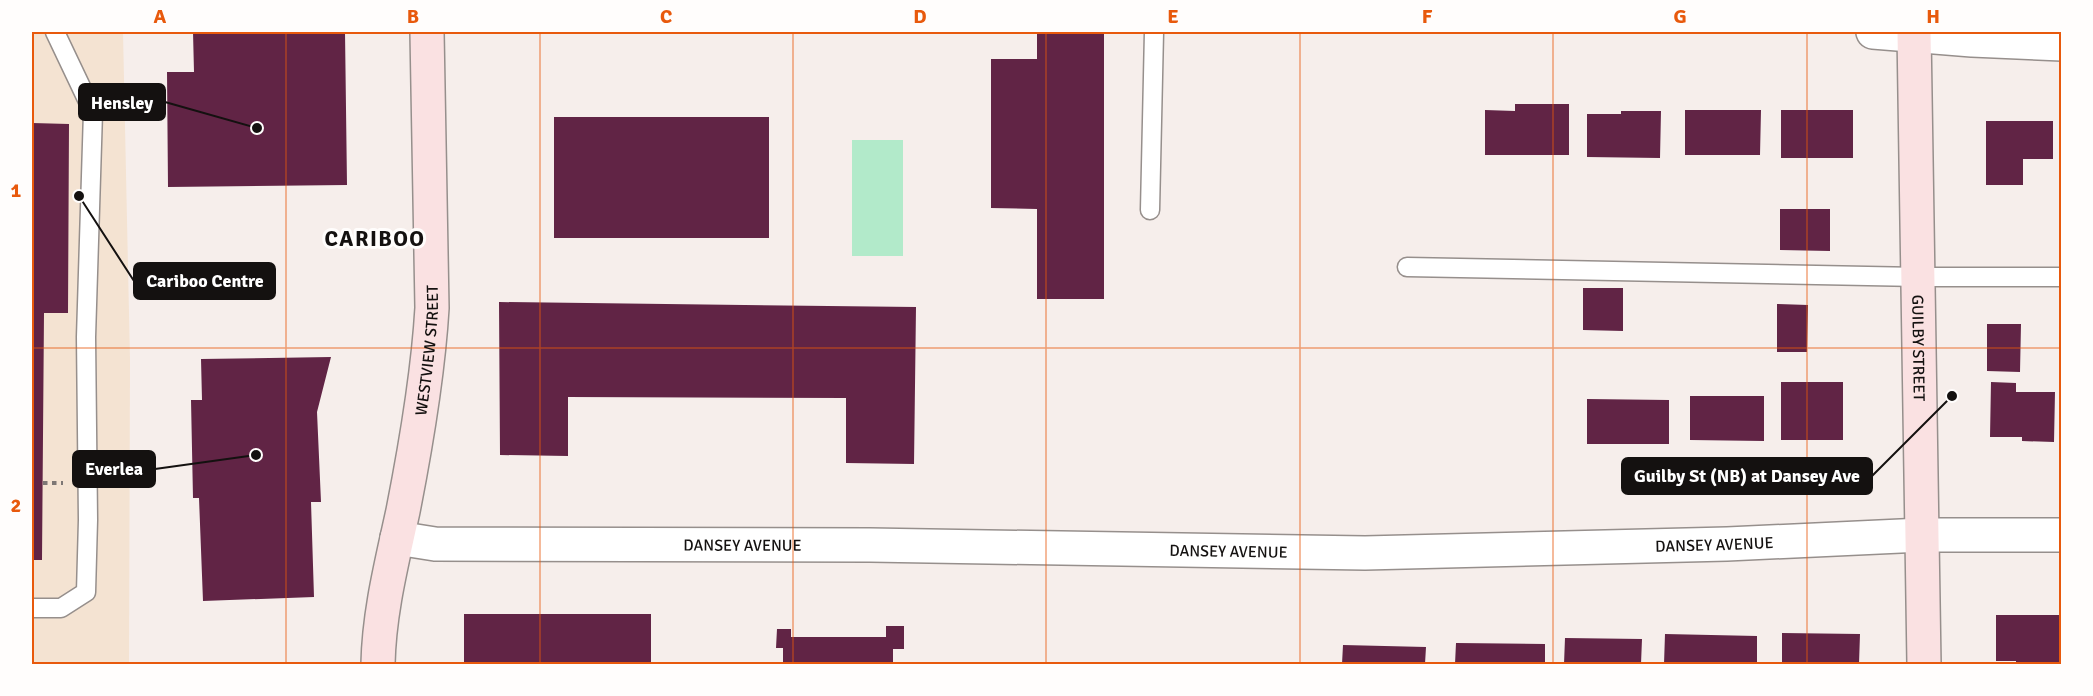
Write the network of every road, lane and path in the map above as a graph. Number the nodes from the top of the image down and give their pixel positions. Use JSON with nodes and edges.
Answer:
{"nodes":[{"id":1,"x":55,"y":32,"type":"edge"},
{"id":2,"x":427,"y":32,"type":"edge"},
{"id":3,"x":1154,"y":32,"type":"edge"},
{"id":4,"x":1873,"y":32,"type":"edge"},
{"id":5,"x":1914,"y":33,"type":"edge"},
{"id":6,"x":2061,"y":44,"type":"edge"},
{"id":7,"x":1150,"y":210,"type":"dead end"},
{"id":8,"x":1407,"y":267,"type":"dead end"},
{"id":9,"x":1919,"y":277,"type":"junction"},
{"id":10,"x":2061,"y":277,"type":"edge"},
{"id":11,"x":1922,"y":535,"type":"junction"},
{"id":12,"x":2061,"y":535,"type":"edge"},
{"id":13,"x":397,"y":538,"type":"junction"},
{"id":14,"x":32,"y":608,"type":"edge"},
{"id":15,"x":378,"y":664,"type":"edge"},
{"id":16,"x":1924,"y":664,"type":"edge"}],
"edges":[{"from":1,"to":14,"type":"lane"},
{"from":2,"to":13,"type":"street","name":"WESTVIEW STREET"},
{"from":3,"to":7,"type":"lane"},
{"from":4,"to":5,"type":"street"},
{"from":5,"to":6,"type":"street"},
{"from":5,"to":9,"type":"street","name":"GUILBY STREET"},
{"from":8,"to":9,"type":"lane"},
{"from":9,"to":10,"type":"lane"},
{"from":9,"to":11,"type":"street","name":"GUILBY STREET"},
{"from":11,"to":12,"type":"street","name":"DANSEY AVENUE"},
{"from":11,"to":13,"type":"street","name":"DANSEY AVENUE"},
{"from":11,"to":16,"type":"street","name":"GUILBY STREET"},
{"from":13,"to":15,"type":"street","name":"WESTVIEW STREET"}]}
